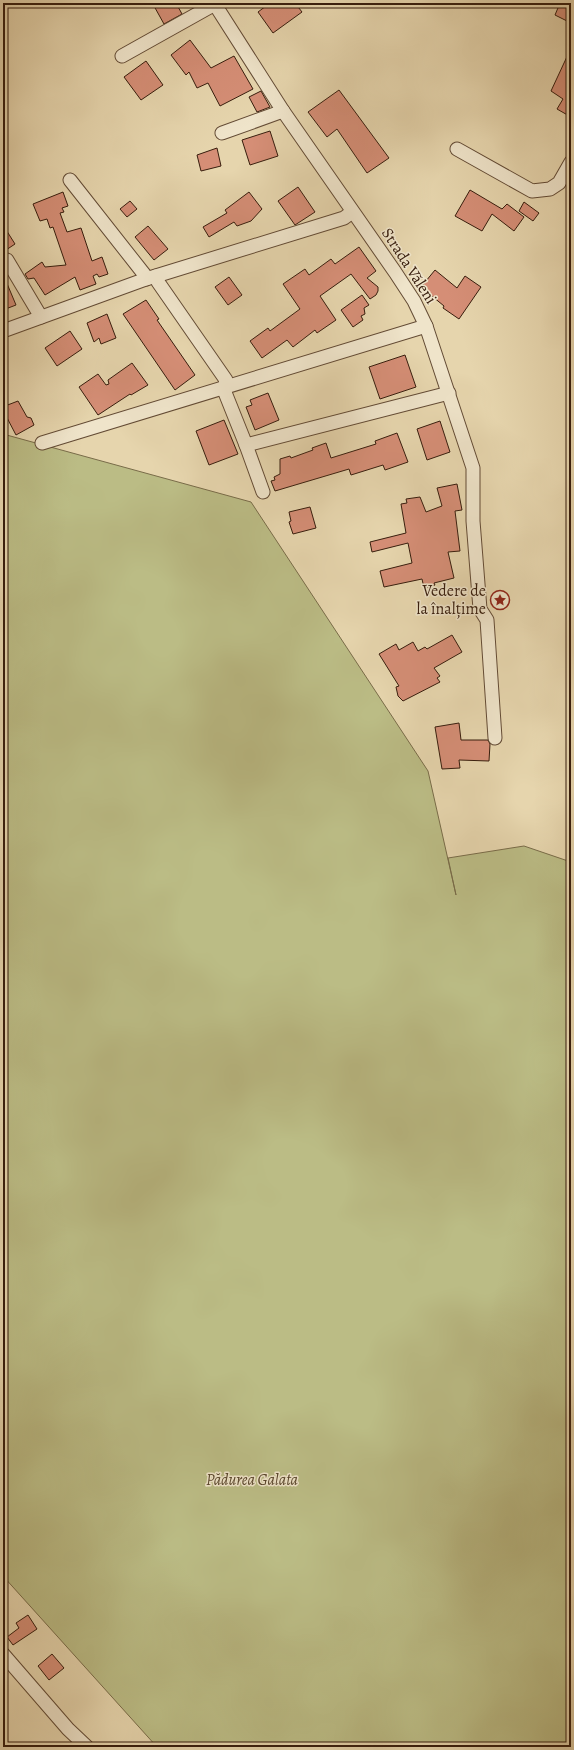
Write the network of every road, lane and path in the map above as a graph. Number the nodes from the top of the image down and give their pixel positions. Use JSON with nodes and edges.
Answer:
{"nodes":[{"id":1,"x":214,"y":4,"type":"edge"},
{"id":2,"x":122,"y":56,"type":"dead end"},
{"id":3,"x":283,"y":111,"type":"junction"},
{"id":4,"x":222,"y":133,"type":"dead end"},
{"id":5,"x":457,"y":149,"type":"dead end"},
{"id":6,"x":571,"y":162,"type":"edge"},
{"id":7,"x":70,"y":180,"type":"dead end"},
{"id":8,"x":352,"y":212,"type":"junction"},
{"id":9,"x":7,"y":260,"type":"dead end"},
{"id":10,"x":151,"y":278,"type":"junction"},
{"id":11,"x":41,"y":317,"type":"junction"},
{"id":12,"x":426,"y":326,"type":"junction"},
{"id":13,"x":3,"y":331,"type":"edge"},
{"id":14,"x":225,"y":387,"type":"junction"},
{"id":15,"x":449,"y":393,"type":"junction"},
{"id":16,"x":42,"y":443,"type":"dead end"},
{"id":17,"x":246,"y":445,"type":"junction"},
{"id":18,"x":263,"y":492,"type":"dead end"},
{"id":19,"x":496,"y":738,"type":"dead end"},
{"id":20,"x":3,"y":1654,"type":"edge"},
{"id":21,"x":87,"y":1747,"type":"edge"}],
"edges":[{"from":1,"to":2,"type":"street"},
{"from":1,"to":3,"type":"street","name":"Strada Văleni"},
{"from":3,"to":4,"type":"street"},
{"from":3,"to":8,"type":"street","name":"Strada Văleni"},
{"from":5,"to":6,"type":"street"},
{"from":7,"to":10,"type":"street"},
{"from":8,"to":10,"type":"street"},
{"from":8,"to":12,"type":"street","name":"Strada Văleni"},
{"from":9,"to":11,"type":"street"},
{"from":10,"to":11,"type":"street"},
{"from":10,"to":14,"type":"street"},
{"from":11,"to":13,"type":"street"},
{"from":12,"to":14,"type":"street"},
{"from":12,"to":15,"type":"street","name":"Strada Văleni"},
{"from":14,"to":16,"type":"street"},
{"from":14,"to":17,"type":"street"},
{"from":15,"to":17,"type":"street"},
{"from":15,"to":19,"type":"street","name":"Strada Văleni"},
{"from":17,"to":18,"type":"street"},
{"from":20,"to":21,"type":"street"}]}
